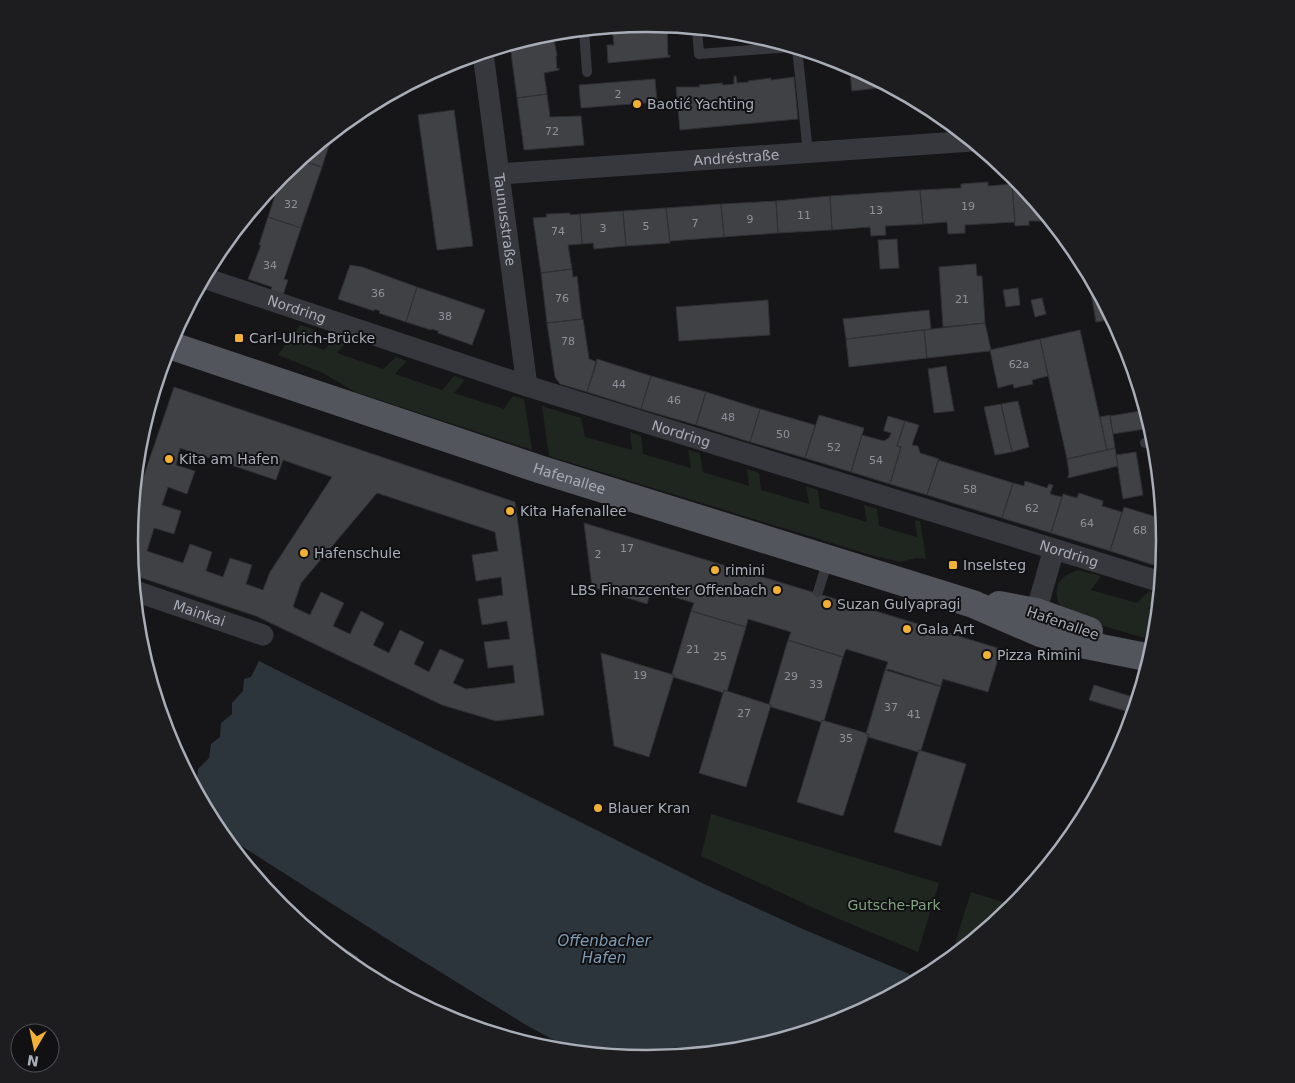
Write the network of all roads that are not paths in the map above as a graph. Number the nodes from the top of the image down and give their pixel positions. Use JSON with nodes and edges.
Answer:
{"nodes":[{"id":1,"x":697,"y":35,"type":"edge"},
{"id":2,"x":584,"y":37,"type":"edge"},
{"id":3,"x":773,"y":48,"type":"edge"},
{"id":4,"x":798,"y":56,"type":"edge"},
{"id":5,"x":484,"y":60,"type":"edge"},
{"id":6,"x":587,"y":72,"type":"dead end"},
{"id":7,"x":963,"y":143,"type":"edge"},
{"id":8,"x":808,"y":153,"type":"junction"},
{"id":9,"x":499,"y":174,"type":"junction"},
{"id":10,"x":211,"y":280,"type":"edge"},
{"id":11,"x":177,"y":348,"type":"edge"},
{"id":12,"x":527,"y":386,"type":"junction"},
{"id":13,"x":1054,"y":549,"type":"junction"},
{"id":14,"x":828,"y":559,"type":"junction"},
{"id":15,"x":1155,"y":580,"type":"edge"},
{"id":16,"x":818,"y":592,"type":"dead end"},
{"id":17,"x":142,"y":593,"type":"edge"},
{"id":18,"x":973,"y":604,"type":"junction"},
{"id":19,"x":1036,"y":612,"type":"junction"},
{"id":20,"x":263,"y":635,"type":"dead end"},
{"id":21,"x":1144,"y":655,"type":"edge"},
{"id":22,"x":1143,"y":656,"type":"edge"}],
"edges":[{"from":1,"to":3,"type":"lane"},
{"from":2,"to":6,"type":"lane"},
{"from":4,"to":8,"type":"lane"},
{"from":5,"to":9,"type":"street","name":"Taunusstraße"},
{"from":7,"to":8,"type":"street","name":"Andréstraße"},
{"from":8,"to":9,"type":"street","name":"Andréstraße"},
{"from":9,"to":12,"type":"street","name":"Taunusstraße"},
{"from":10,"to":12,"type":"street","name":"Nordring"},
{"from":11,"to":14,"type":"main road","name":"Hafenallee"},
{"from":12,"to":13,"type":"street","name":"Nordring"},
{"from":13,"to":15,"type":"street","name":"Nordring"},
{"from":13,"to":19,"type":"street"},
{"from":14,"to":16,"type":"lane"},
{"from":14,"to":18,"type":"main road","name":"Hafenallee"},
{"from":17,"to":20,"type":"street","name":"Mainkai"},
{"from":18,"to":19,"type":"main road","name":"Hafenallee"},
{"from":18,"to":22,"type":"main road","name":"Hafenallee"},
{"from":19,"to":21,"type":"main road","name":"Hafenallee"}]}
